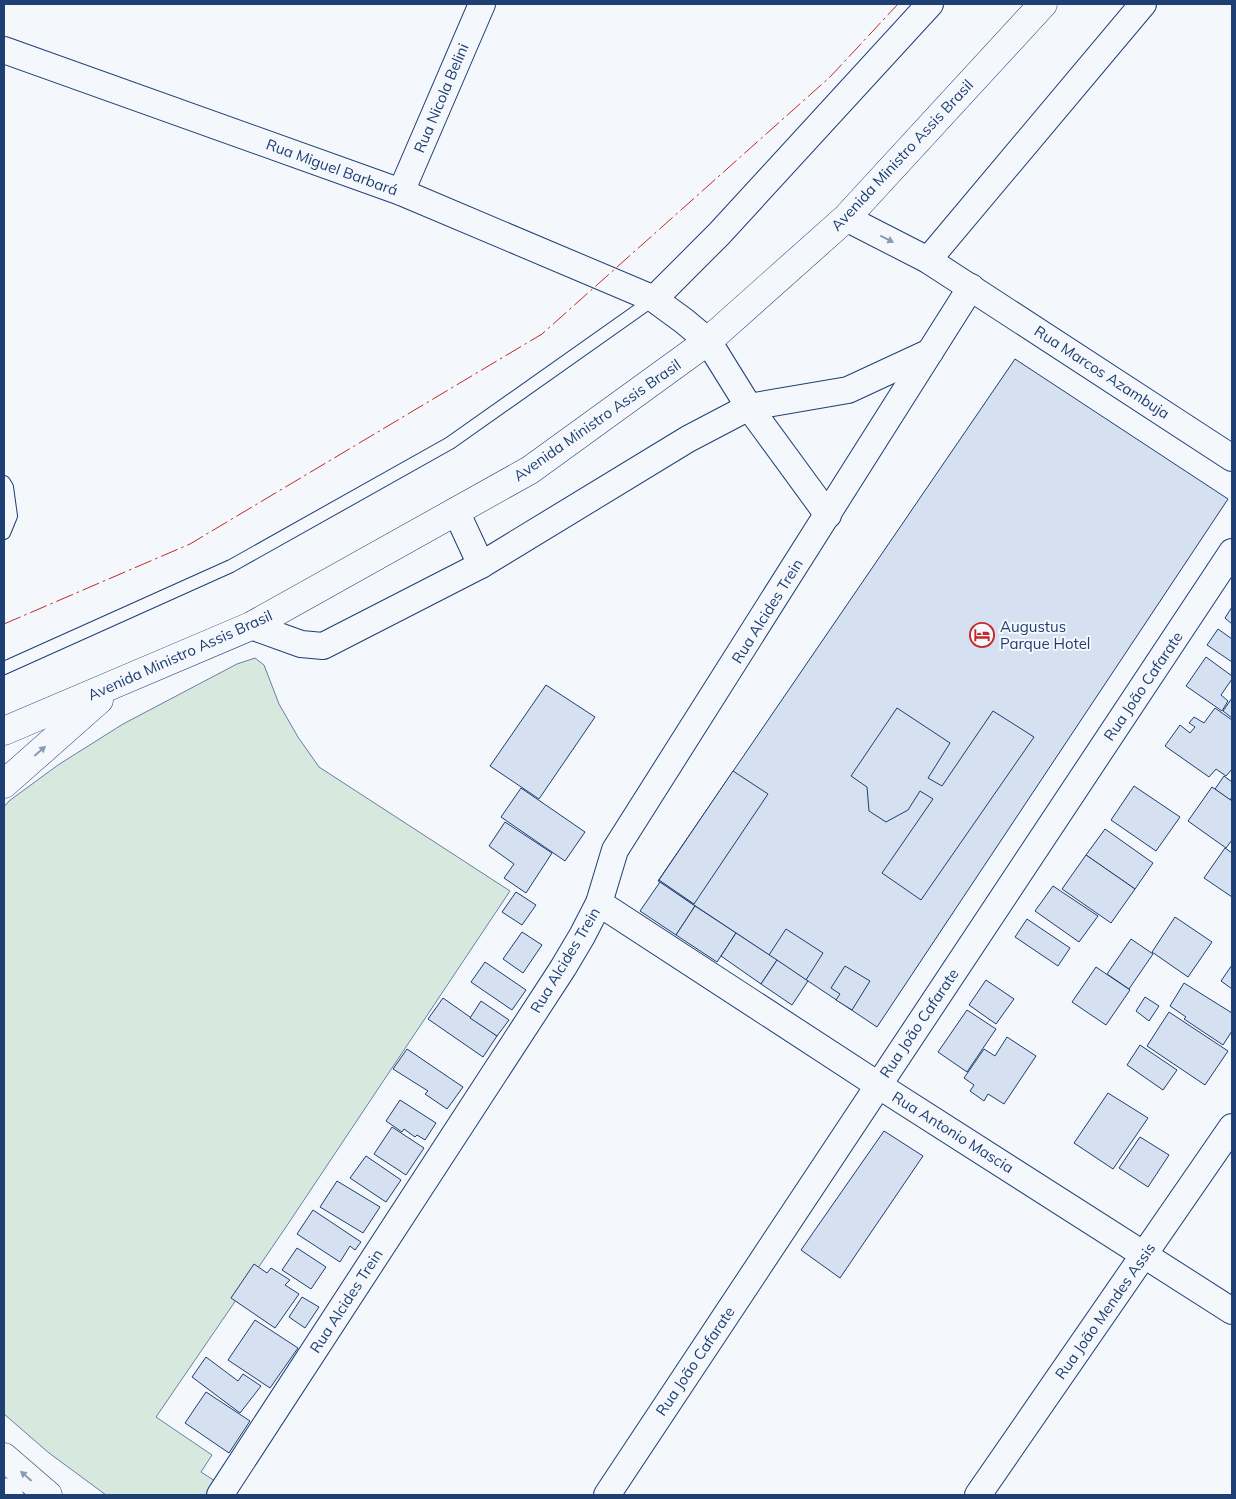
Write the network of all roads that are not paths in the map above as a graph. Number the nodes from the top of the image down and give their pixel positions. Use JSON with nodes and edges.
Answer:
{"nodes":[{"id":1,"x":482,"y":4,"type":"edge"},
{"id":2,"x":930,"y":4,"type":"edge"},
{"id":3,"x":1043,"y":4,"type":"edge"},
{"id":4,"x":1143,"y":4,"type":"edge"},
{"id":5,"x":4,"y":50,"type":"edge"},
{"id":6,"x":401,"y":192,"type":"junction"},
{"id":7,"x":846,"y":218,"type":"junction"},
{"id":8,"x":928,"y":260,"type":"junction"},
{"id":9,"x":971,"y":287,"type":"junction"},
{"id":10,"x":654,"y":299,"type":"junction"},
{"id":11,"x":708,"y":341,"type":"junction"},
{"id":12,"x":930,"y":352,"type":"junction"},
{"id":13,"x":749,"y":407,"type":"junction"},
{"id":14,"x":1232,"y":458,"type":"edge"},
{"id":15,"x":4,"y":482,"type":"edge"},
{"id":16,"x":456,"y":511,"type":"junction"},
{"id":17,"x":828,"y":515,"type":"junction"},
{"id":18,"x":4,"y":533,"type":"edge"},
{"id":19,"x":1232,"y":552,"type":"edge"},
{"id":20,"x":480,"y":565,"type":"junction"},
{"id":21,"x":251,"y":626,"type":"junction"},
{"id":22,"x":4,"y":668,"type":"edge"},
{"id":23,"x":119,"y":683,"type":"junction"},
{"id":24,"x":4,"y":731,"type":"edge"},
{"id":25,"x":4,"y":784,"type":"edge"},
{"id":26,"x":599,"y":903,"type":"junction"},
{"id":27,"x":878,"y":1085,"type":"junction"},
{"id":28,"x":1232,"y":1127,"type":"edge"},
{"id":29,"x":1145,"y":1254,"type":"junction"},
{"id":30,"x":1232,"y":1311,"type":"edge"},
{"id":31,"x":4,"y":1457,"type":"edge"},
{"id":32,"x":4,"y":1492,"type":"edge"},
{"id":33,"x":10,"y":1495,"type":"edge"},
{"id":34,"x":48,"y":1495,"type":"edge"},
{"id":35,"x":220,"y":1495,"type":"edge"},
{"id":36,"x":606,"y":1495,"type":"edge"},
{"id":37,"x":978,"y":1495,"type":"edge"}],
"edges":[{"from":1,"to":6,"type":"street","name":"Rua Nicola Belini"},
{"from":2,"to":10,"type":"street"},
{"from":3,"to":7,"type":"highway","name":"Avenida Ministro Assis Brasil"},
{"from":4,"to":8,"type":"street"},
{"from":5,"to":6,"type":"street","name":"Rua Miguel Barbará"},
{"from":6,"to":10,"type":"street","name":"Rua Miguel Barbará"},
{"from":7,"to":8,"type":"street","name":"Rua Marcos Azambuja","one_way":true},
{"from":7,"to":11,"type":"highway","name":"Avenida Ministro Assis Brasil"},
{"from":8,"to":9,"type":"street","name":"Rua Marcos Azambuja"},
{"from":9,"to":12,"type":"street","name":"Rua Alcides Trein"},
{"from":9,"to":14,"type":"street","name":"Rua Marcos Azambuja"},
{"from":10,"to":11,"type":"street","name":"Rua Miguel Barbará"},
{"from":10,"to":22,"type":"lane"},
{"from":11,"to":13,"type":"street","name":"Rua Miguel Barbará"},
{"from":11,"to":16,"type":"highway","name":"Avenida Ministro Assis Brasil"},
{"from":12,"to":13,"type":"street"},
{"from":12,"to":17,"type":"street","name":"Rua Alcides Trein"},
{"from":13,"to":17,"type":"street","name":"Rua Miguel Barbará"},
{"from":13,"to":20,"type":"street"},
{"from":15,"to":18,"type":"lane"},
{"from":16,"to":20,"type":"street"},
{"from":16,"to":21,"type":"highway","name":"Avenida Ministro Assis Brasil"},
{"from":17,"to":26,"type":"street","name":"Rua Alcides Trein"},
{"from":19,"to":27,"type":"street","name":"Rua João Cafarate"},
{"from":20,"to":21,"type":"street"},
{"from":21,"to":23,"type":"highway","name":"Avenida Ministro Assis Brasil"},
{"from":23,"to":24,"type":"highway","name":"Avenida Ministro Assis Brasil"},
{"from":25,"to":23,"type":"highway","one_way":true},
{"from":26,"to":27,"type":"street","name":"Rua Antonio Mascia"},
{"from":26,"to":35,"type":"street","name":"Rua Alcides Trein"},
{"from":27,"to":29,"type":"street","name":"Rua Antonio Mascia"},
{"from":27,"to":36,"type":"street","name":"Rua João Cafarate"},
{"from":28,"to":29,"type":"street","name":"Rua João Mendes Assis"},
{"from":29,"to":30,"type":"street","name":"Rua Antonio Mascia"},
{"from":29,"to":37,"type":"street","name":"Rua João Mendes Assis"},
{"from":34,"to":31,"type":"highway","one_way":true},
{"from":32,"to":33,"type":"highway"}]}
